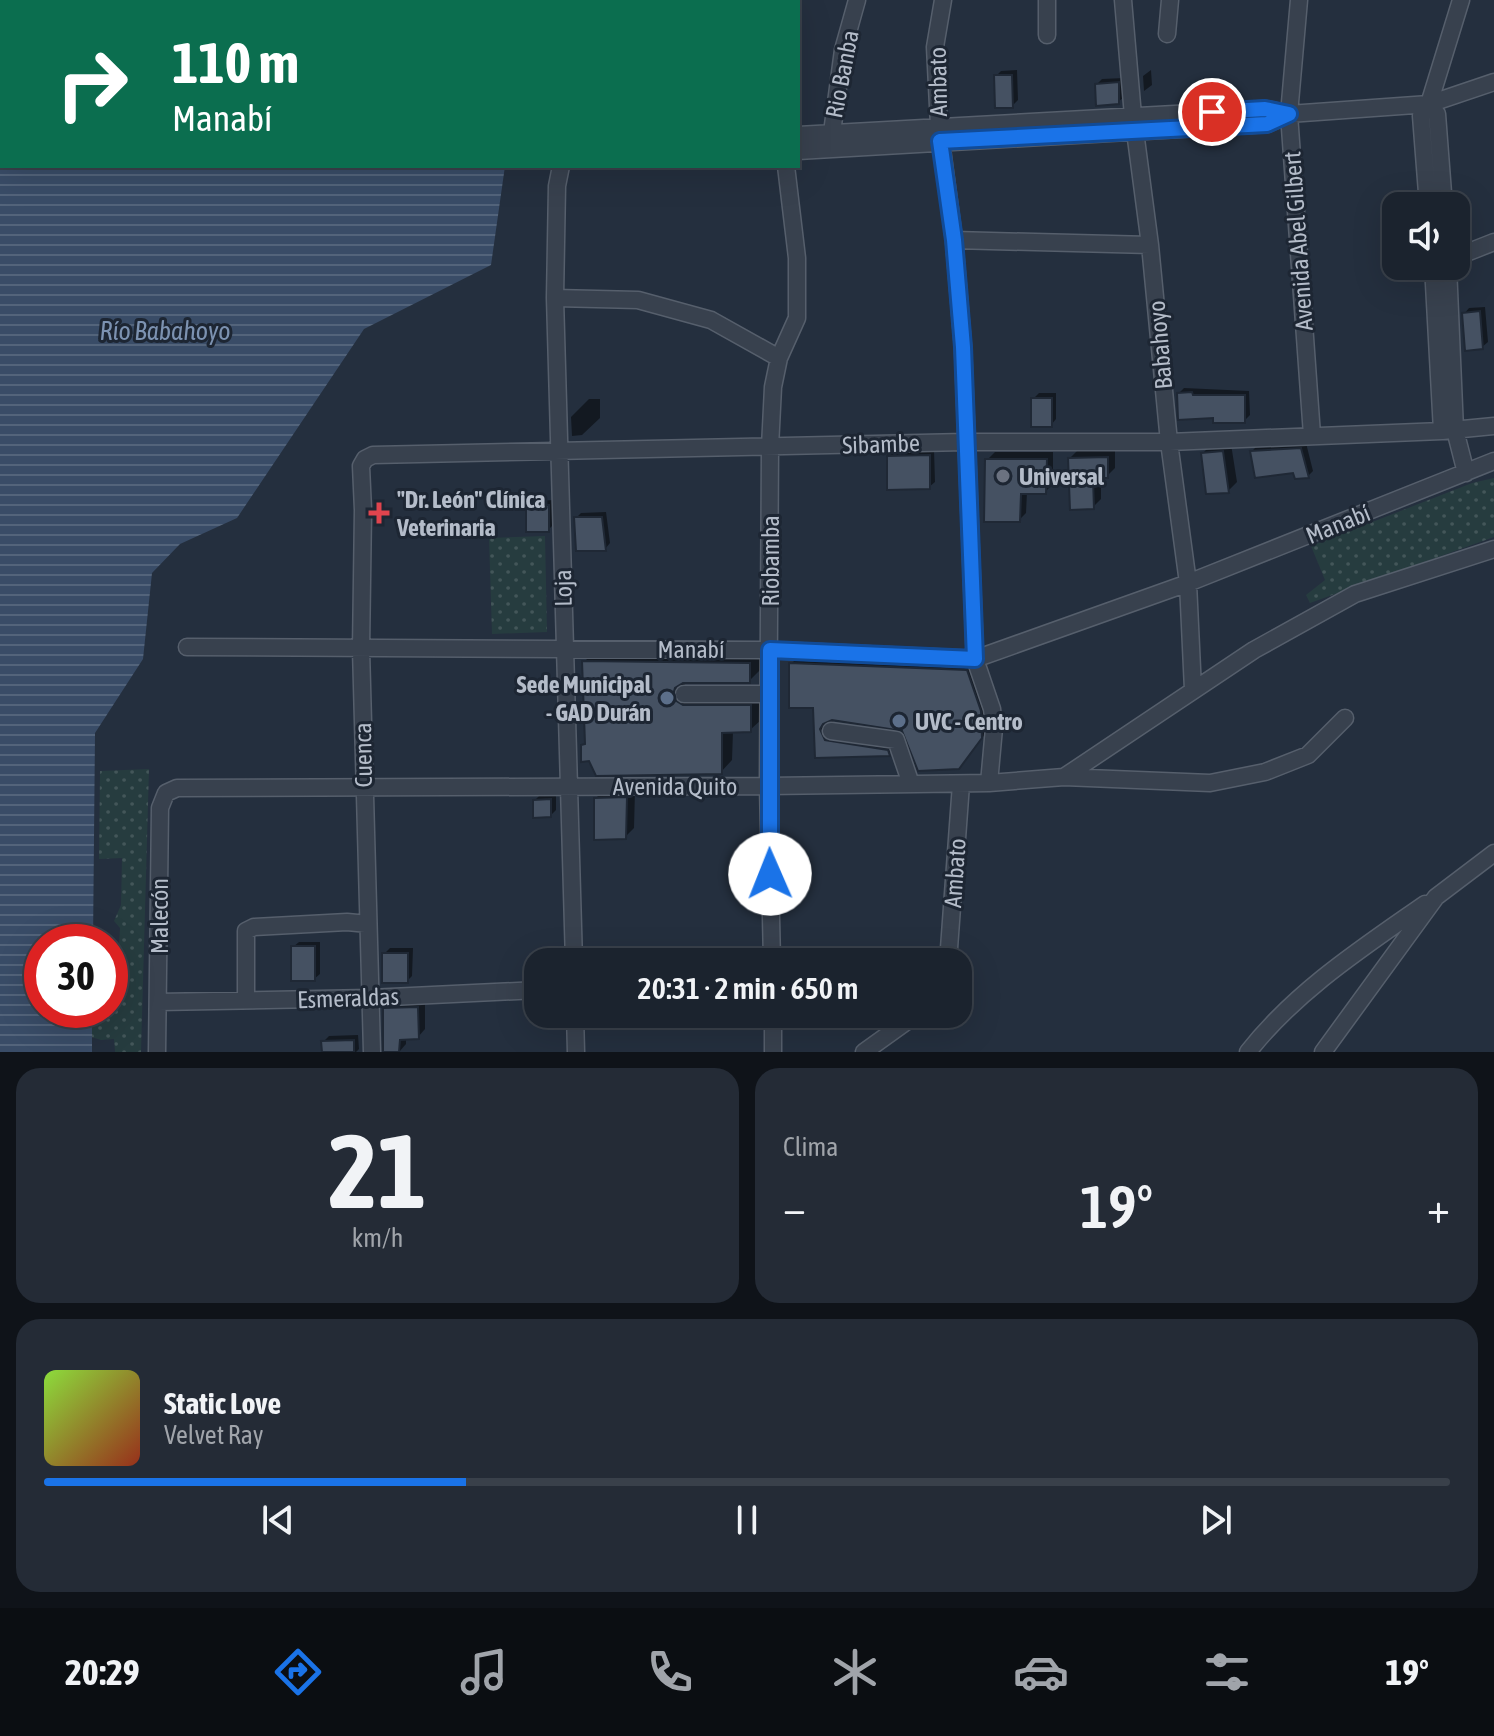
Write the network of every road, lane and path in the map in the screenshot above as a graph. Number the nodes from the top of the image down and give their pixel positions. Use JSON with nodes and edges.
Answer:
{"nodes":[{"id":1,"x":857,"y":0,"type":"edge"},
{"id":2,"x":943,"y":0,"type":"edge"},
{"id":3,"x":1047,"y":0,"type":"edge"},
{"id":4,"x":1123,"y":0,"type":"edge"},
{"id":5,"x":1170,"y":0,"type":"edge"},
{"id":6,"x":1299,"y":0,"type":"edge"},
{"id":7,"x":1461,"y":0,"type":"edge"},
{"id":8,"x":1167,"y":34,"type":"dead end"},
{"id":9,"x":1047,"y":35,"type":"dead end"},
{"id":10,"x":1494,"y":82,"type":"edge"},
{"id":11,"x":1429,"y":104,"type":"junction"},
{"id":12,"x":1289,"y":114,"type":"junction"},
{"id":13,"x":1135,"y":123,"type":"junction"},
{"id":14,"x":939,"y":134,"type":"junction"},
{"id":15,"x":800,"y":135,"type":"edge"},
{"id":16,"x":831,"y":140,"type":"junction"},
{"id":17,"x":800,"y":150,"type":"edge"},
{"id":18,"x":561,"y":168,"type":"edge"},
{"id":19,"x":786,"y":168,"type":"edge"},
{"id":20,"x":1427,"y":192,"type":"edge"},
{"id":21,"x":1443,"y":192,"type":"edge"},
{"id":22,"x":954,"y":240,"type":"junction"},
{"id":23,"x":1494,"y":242,"type":"edge"},
{"id":24,"x":1150,"y":245,"type":"junction"},
{"id":25,"x":1470,"y":251,"type":"edge"},
{"id":26,"x":1434,"y":280,"type":"edge"},
{"id":27,"x":1448,"y":280,"type":"edge"},
{"id":28,"x":555,"y":298,"type":"junction"},
{"id":29,"x":779,"y":358,"type":"junction"},
{"id":30,"x":1494,"y":426,"type":"edge"},
{"id":31,"x":1449,"y":430,"type":"junction"},
{"id":32,"x":1312,"y":435,"type":"junction"},
{"id":33,"x":965,"y":442,"type":"junction"},
{"id":34,"x":1169,"y":442,"type":"junction"},
{"id":35,"x":770,"y":447,"type":"junction"},
{"id":36,"x":560,"y":453,"type":"junction"},
{"id":37,"x":365,"y":459,"type":"joint"},
{"id":38,"x":1494,"y":461,"type":"edge"},
{"id":39,"x":1466,"y":473,"type":"junction"},
{"id":40,"x":1494,"y":549,"type":"edge"},
{"id":41,"x":1188,"y":583,"type":"junction"},
{"id":42,"x":187,"y":647,"type":"dead end"},
{"id":43,"x":361,"y":649,"type":"junction"},
{"id":44,"x":564,"y":649,"type":"junction"},
{"id":45,"x":770,"y":650,"type":"junction"},
{"id":46,"x":975,"y":659,"type":"junction"},
{"id":47,"x":1193,"y":690,"type":"junction"},
{"id":48,"x":684,"y":694,"type":"dead end"},
{"id":49,"x":769,"y":694,"type":"junction"},
{"id":50,"x":1345,"y":718,"type":"dead end"},
{"id":51,"x":831,"y":731,"type":"dead end"},
{"id":52,"x":1064,"y":777,"type":"junction"},
{"id":53,"x":989,"y":783,"type":"junction"},
{"id":54,"x":911,"y":784,"type":"junction"},
{"id":55,"x":961,"y":784,"type":"junction"},
{"id":56,"x":568,"y":785,"type":"junction"},
{"id":57,"x":768,"y":786,"type":"junction"},
{"id":58,"x":364,"y":787,"type":"junction"},
{"id":59,"x":177,"y":788,"type":"joint"},
{"id":60,"x":1494,"y":853,"type":"edge"},
{"id":61,"x":1436,"y":897,"type":"junction"},
{"id":62,"x":368,"y":924,"type":"junction"},
{"id":63,"x":574,"y":948,"type":"edge"},
{"id":64,"x":772,"y":948,"type":"edge"},
{"id":65,"x":949,"y":948,"type":"edge"},
{"id":66,"x":524,"y":991,"type":"edge"},
{"id":67,"x":370,"y":998,"type":"junction"},
{"id":68,"x":246,"y":1000,"type":"junction"},
{"id":69,"x":158,"y":1002,"type":"junction"},
{"id":70,"x":575,"y":1028,"type":"edge"},
{"id":71,"x":773,"y":1028,"type":"edge"},
{"id":72,"x":897,"y":1028,"type":"edge"},
{"id":73,"x":157,"y":1052,"type":"edge"},
{"id":74,"x":372,"y":1052,"type":"edge"},
{"id":75,"x":576,"y":1052,"type":"edge"},
{"id":76,"x":773,"y":1052,"type":"edge"},
{"id":77,"x":864,"y":1052,"type":"edge"},
{"id":78,"x":1248,"y":1052,"type":"edge"},
{"id":79,"x":1323,"y":1052,"type":"edge"}],
"edges":[{"from":1,"to":16,"type":"street","name":"Rio Banba"},
{"from":2,"to":14,"type":"street","name":"Ambato"},
{"from":3,"to":9,"type":"street"},
{"from":4,"to":13,"type":"street","name":"Babahoyo"},
{"from":5,"to":8,"type":"street"},
{"from":6,"to":12,"type":"street","name":"Avenida Abel Gilbert"},
{"from":7,"to":11,"type":"street"},
{"from":10,"to":11,"type":"street"},
{"from":11,"to":12,"type":"street"},
{"from":11,"to":20,"type":"street"},
{"from":11,"to":21,"type":"street"},
{"from":12,"to":13,"type":"street"},
{"from":12,"to":32,"type":"street","name":"Avenida Abel Gilbert"},
{"from":13,"to":14,"type":"street"},
{"from":13,"to":24,"type":"street","name":"Babahoyo"},
{"from":14,"to":16,"type":"street"},
{"from":14,"to":22,"type":"street","name":"Ambato"},
{"from":15,"to":16,"type":"street"},
{"from":16,"to":17,"type":"street"},
{"from":18,"to":28,"type":"street","name":"Loja"},
{"from":19,"to":29,"type":"street","name":"Riobamba"},
{"from":22,"to":24,"type":"street"},
{"from":22,"to":33,"type":"street","name":"Ambato"},
{"from":23,"to":25,"type":"street"},
{"from":24,"to":34,"type":"street","name":"Babahoyo"},
{"from":26,"to":31,"type":"street"},
{"from":27,"to":31,"type":"street"},
{"from":28,"to":29,"type":"street"},
{"from":28,"to":36,"type":"street","name":"Loja"},
{"from":29,"to":35,"type":"street","name":"Riobamba"},
{"from":30,"to":31,"type":"street","name":"Sibambe"},
{"from":31,"to":32,"type":"street","name":"Sibambe"},
{"from":31,"to":39,"type":"street"},
{"from":32,"to":34,"type":"street","name":"Sibambe"},
{"from":33,"to":34,"type":"street","name":"Sibambe"},
{"from":33,"to":35,"type":"street","name":"Sibambe"},
{"from":33,"to":46,"type":"street","name":"Ambato"},
{"from":34,"to":41,"type":"street","name":"Babahoyo"},
{"from":35,"to":36,"type":"street","name":"Sibambe"},
{"from":35,"to":45,"type":"street","name":"Riobamba"},
{"from":36,"to":37,"type":"street","name":"Sibambe"},
{"from":36,"to":44,"type":"street","name":"Loja"},
{"from":37,"to":43,"type":"street","name":"Cuenca"},
{"from":38,"to":39,"type":"street","name":"Manabí"},
{"from":39,"to":41,"type":"street","name":"Manabí"},
{"from":40,"to":47,"type":"street"},
{"from":41,"to":46,"type":"street","name":"Manabí"},
{"from":41,"to":47,"type":"street","name":"Babahoyo"},
{"from":42,"to":43,"type":"street","name":"Manabí"},
{"from":43,"to":44,"type":"street","name":"Manabí"},
{"from":43,"to":58,"type":"street","name":"Cuenca"},
{"from":44,"to":45,"type":"street","name":"Manabí"},
{"from":44,"to":56,"type":"street","name":"Loja"},
{"from":45,"to":46,"type":"street","name":"Manabí"},
{"from":45,"to":49,"type":"street","name":"Riobamba"},
{"from":46,"to":53,"type":"street","name":"Ambato"},
{"from":47,"to":52,"type":"street"},
{"from":48,"to":49,"type":"street"},
{"from":49,"to":57,"type":"street","name":"Riobamba"},
{"from":50,"to":52,"type":"street","name":"Avenida Quito"},
{"from":51,"to":54,"type":"street"},
{"from":52,"to":53,"type":"street","name":"Avenida Quito"},
{"from":53,"to":55,"type":"street","name":"Avenida Quito"},
{"from":54,"to":55,"type":"street","name":"Avenida Quito"},
{"from":54,"to":57,"type":"street","name":"Avenida Quito"},
{"from":55,"to":65,"type":"street","name":"Ambato"},
{"from":56,"to":57,"type":"street","name":"Avenida Quito"},
{"from":56,"to":58,"type":"street","name":"Avenida Quito"},
{"from":56,"to":63,"type":"street","name":"Loja"},
{"from":57,"to":64,"type":"street","name":"Riobamba"},
{"from":58,"to":59,"type":"street","name":"Avenida Quito"},
{"from":58,"to":62,"type":"street","name":"Cuenca"},
{"from":59,"to":69,"type":"street","name":"Malecón"},
{"from":60,"to":61,"type":"street"},
{"from":61,"to":78,"type":"street"},
{"from":61,"to":79,"type":"street"},
{"from":62,"to":67,"type":"street","name":"Cuenca"},
{"from":62,"to":68,"type":"street"},
{"from":66,"to":67,"type":"street","name":"Esmeraldas"},
{"from":67,"to":68,"type":"street","name":"Esmeraldas"},
{"from":67,"to":74,"type":"street","name":"Cuenca"},
{"from":68,"to":69,"type":"street","name":"Esmeraldas"},
{"from":69,"to":73,"type":"street","name":"Malecón"},
{"from":70,"to":75,"type":"street"},
{"from":71,"to":76,"type":"street"},
{"from":72,"to":77,"type":"street"}]}
